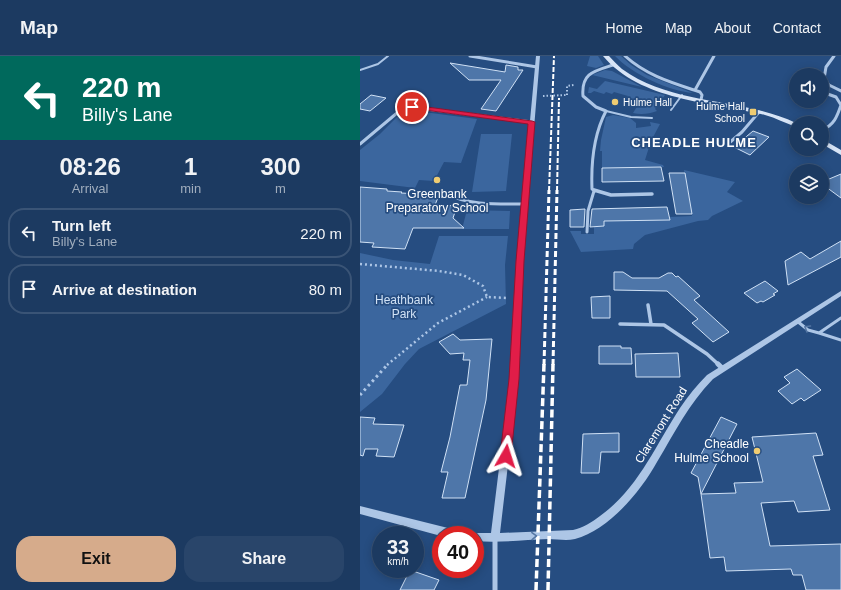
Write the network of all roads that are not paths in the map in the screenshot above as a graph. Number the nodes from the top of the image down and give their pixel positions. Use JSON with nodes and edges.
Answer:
{"nodes":[{"id":1,"x":388,"y":56,"type":"edge"},
{"id":2,"x":470,"y":56,"type":"edge"},
{"id":3,"x":538,"y":56,"type":"edge"},
{"id":4,"x":606,"y":56,"type":"edge"},
{"id":5,"x":626,"y":56,"type":"edge"},
{"id":6,"x":714,"y":56,"type":"edge"},
{"id":7,"x":834,"y":56,"type":"edge"},
{"id":8,"x":613,"y":65,"type":"junction"},
{"id":9,"x":537,"y":67,"type":"junction"},
{"id":10,"x":360,"y":70,"type":"edge"},
{"id":11,"x":695,"y":90,"type":"junction"},
{"id":12,"x":841,"y":91,"type":"edge"},
{"id":13,"x":829,"y":94,"type":"edge"},
{"id":14,"x":682,"y":95,"type":"junction"},
{"id":15,"x":701,"y":100,"type":"junction"},
{"id":16,"x":841,"y":105,"type":"edge"},
{"id":17,"x":671,"y":110,"type":"dead end"},
{"id":18,"x":606,"y":112,"type":"junction"},
{"id":19,"x":759,"y":112,"type":"junction"},
{"id":20,"x":652,"y":118,"type":"dead end"},
{"id":21,"x":839,"y":118,"type":"edge"},
{"id":22,"x":532,"y":122,"type":"junction"},
{"id":23,"x":789,"y":122,"type":"edge"},
{"id":24,"x":829,"y":127,"type":"edge"},
{"id":25,"x":729,"y":143,"type":"dead end"},
{"id":26,"x":360,"y":144,"type":"edge"},
{"id":27,"x":829,"y":145,"type":"edge"},
{"id":28,"x":841,"y":153,"type":"edge"},
{"id":29,"x":594,"y":191,"type":"junction"},
{"id":30,"x":447,"y":192,"type":"dead end"},
{"id":31,"x":652,"y":194,"type":"dead end"},
{"id":32,"x":525,"y":204,"type":"junction"},
{"id":33,"x":587,"y":232,"type":"dead end"},
{"id":34,"x":841,"y":293,"type":"edge"},
{"id":35,"x":648,"y":304,"type":"dead end"},
{"id":36,"x":841,"y":318,"type":"edge"},
{"id":37,"x":797,"y":321,"type":"junction"},
{"id":38,"x":620,"y":324,"type":"dead end"},
{"id":39,"x":651,"y":324,"type":"junction"},
{"id":40,"x":819,"y":333,"type":"junction"},
{"id":41,"x":841,"y":340,"type":"edge"},
{"id":42,"x":722,"y":368,"type":"junction"},
{"id":43,"x":360,"y":510,"type":"edge"},
{"id":44,"x":432,"y":529,"type":"edge"},
{"id":45,"x":484,"y":537,"type":"edge"},
{"id":46,"x":495,"y":537,"type":"junction"},
{"id":47,"x":495,"y":590,"type":"edge"}],
"edges":[{"from":1,"to":10,"type":"lane"},
{"from":2,"to":9,"type":"street"},
{"from":3,"to":9,"type":"street"},
{"from":4,"to":8,"type":"main road"},
{"from":5,"to":11,"type":"street"},
{"from":6,"to":11,"type":"street"},
{"from":7,"to":12,"type":"street"},
{"from":8,"to":14,"type":"main road"},
{"from":8,"to":18,"type":"street"},
{"from":9,"to":22,"type":"street"},
{"from":11,"to":15,"type":"street"},
{"from":13,"to":16,"type":"street"},
{"from":14,"to":15,"type":"main road"},
{"from":14,"to":17,"type":"lane"},
{"from":15,"to":19,"type":"main road"},
{"from":16,"to":21,"type":"street"},
{"from":18,"to":20,"type":"lane"},
{"from":18,"to":29,"type":"street"},
{"from":19,"to":23,"type":"main road"},
{"from":19,"to":25,"type":"street"},
{"from":21,"to":24,"type":"street"},
{"from":22,"to":26,"type":"street"},
{"from":22,"to":32,"type":"street"},
{"from":27,"to":28,"type":"main road"},
{"from":29,"to":31,"type":"street"},
{"from":29,"to":33,"type":"lane"},
{"from":30,"to":32,"type":"lane"},
{"from":32,"to":46,"type":"street"},
{"from":34,"to":37,"type":"street","name":"Claremont Road"},
{"from":35,"to":39,"type":"street"},
{"from":36,"to":40,"type":"lane"},
{"from":40,"to":37,"type":"lane","one_way":true},
{"from":37,"to":42,"type":"street","name":"Claremont Road"},
{"from":38,"to":39,"type":"street"},
{"from":39,"to":42,"type":"street"},
{"from":40,"to":41,"type":"lane"},
{"from":46,"to":42,"type":"street","name":"Claremont Road","one_way":true},
{"from":43,"to":44,"type":"street"},
{"from":45,"to":46,"type":"street","name":"Claremont Road"},
{"from":46,"to":47,"type":"street"}]}
